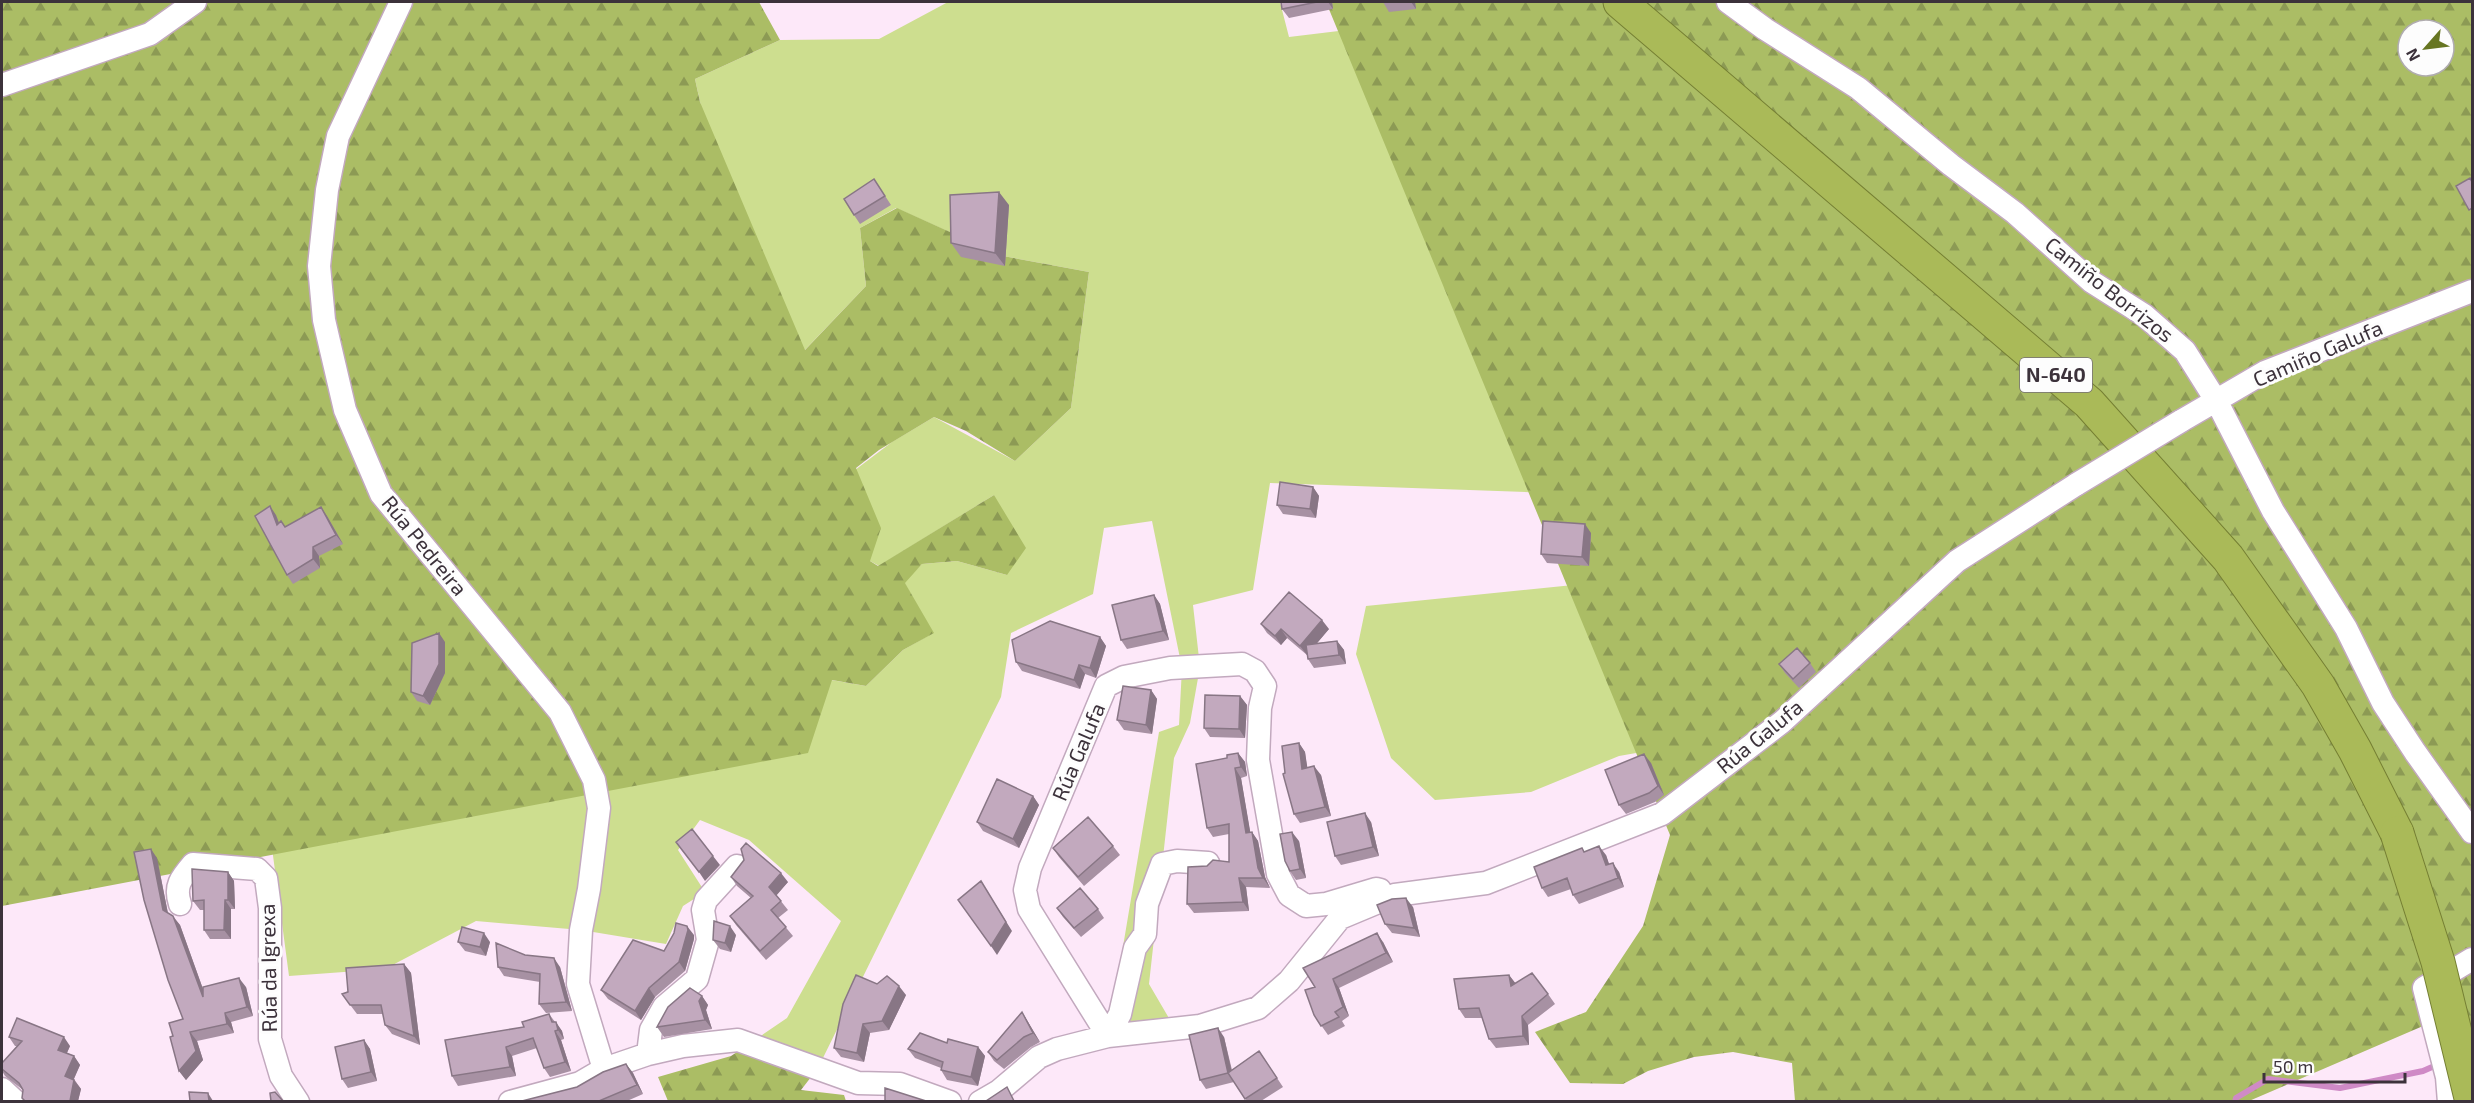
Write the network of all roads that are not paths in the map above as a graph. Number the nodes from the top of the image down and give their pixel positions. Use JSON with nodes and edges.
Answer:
{"nodes":[{"id":1,"x":195,"y":2,"type":"edge"},
{"id":2,"x":400,"y":2,"type":"edge"},
{"id":3,"x":1620,"y":2,"type":"edge"},
{"id":4,"x":1728,"y":2,"type":"edge"},
{"id":5,"x":2,"y":85,"type":"edge"},
{"id":6,"x":2472,"y":291,"type":"edge"},
{"id":7,"x":2217,"y":402,"type":"junction"},
{"id":8,"x":2077,"y":484,"type":"joint"},
{"id":9,"x":2472,"y":832,"type":"edge"},
{"id":10,"x":1208,"y":862,"type":"edge"},
{"id":11,"x":737,"y":866,"type":"edge"},
{"id":12,"x":1395,"y":895,"type":"junction"},
{"id":13,"x":180,"y":904,"type":"dead end"},
{"id":14,"x":2472,"y":959,"type":"edge"},
{"id":15,"x":1108,"y":1036,"type":"junction"},
{"id":16,"x":648,"y":1054,"type":"junction"},
{"id":17,"x":604,"y":1069,"type":"junction"},
{"id":18,"x":2,"y":1089,"type":"edge"},
{"id":19,"x":16,"y":1101,"type":"edge"},
{"id":20,"x":298,"y":1101,"type":"edge"},
{"id":21,"x":510,"y":1101,"type":"edge"},
{"id":22,"x":950,"y":1101,"type":"edge"},
{"id":23,"x":980,"y":1101,"type":"edge"},
{"id":24,"x":2449,"y":1101,"type":"edge"},
{"id":25,"x":2472,"y":1101,"type":"edge"}],
"edges":[{"from":1,"to":5,"type":"street"},
{"from":2,"to":17,"type":"street","name":"Rúa Pedreira"},
{"from":3,"to":25,"type":"highway","number":"N-640","bridge":true},
{"from":4,"to":7,"type":"street","name":"Camiño Borrizos"},
{"from":6,"to":7,"type":"street","name":"Camiño Galufa"},
{"from":7,"to":8,"type":"street","name":"Camiño Galufa","bridge":true},
{"from":7,"to":9,"type":"street","name":"Camiño Borrizos"},
{"from":8,"to":12,"type":"street","name":"Rúa Galufa"},
{"from":10,"to":15,"type":"street"},
{"from":11,"to":16,"type":"street"},
{"from":12,"to":15,"type":"street","name":"Rúa Galufa"},
{"from":12,"to":15,"type":"street","name":"Rúa Galufa"},
{"from":13,"to":20,"type":"street","name":"Rúa da Igrexa"},
{"from":14,"to":24,"type":"street"},
{"from":15,"to":23,"type":"street","name":"Rúa Galufa"},
{"from":16,"to":17,"type":"street"},
{"from":16,"to":22,"type":"street"},
{"from":17,"to":21,"type":"street"},
{"from":18,"to":19,"type":"street"}]}
